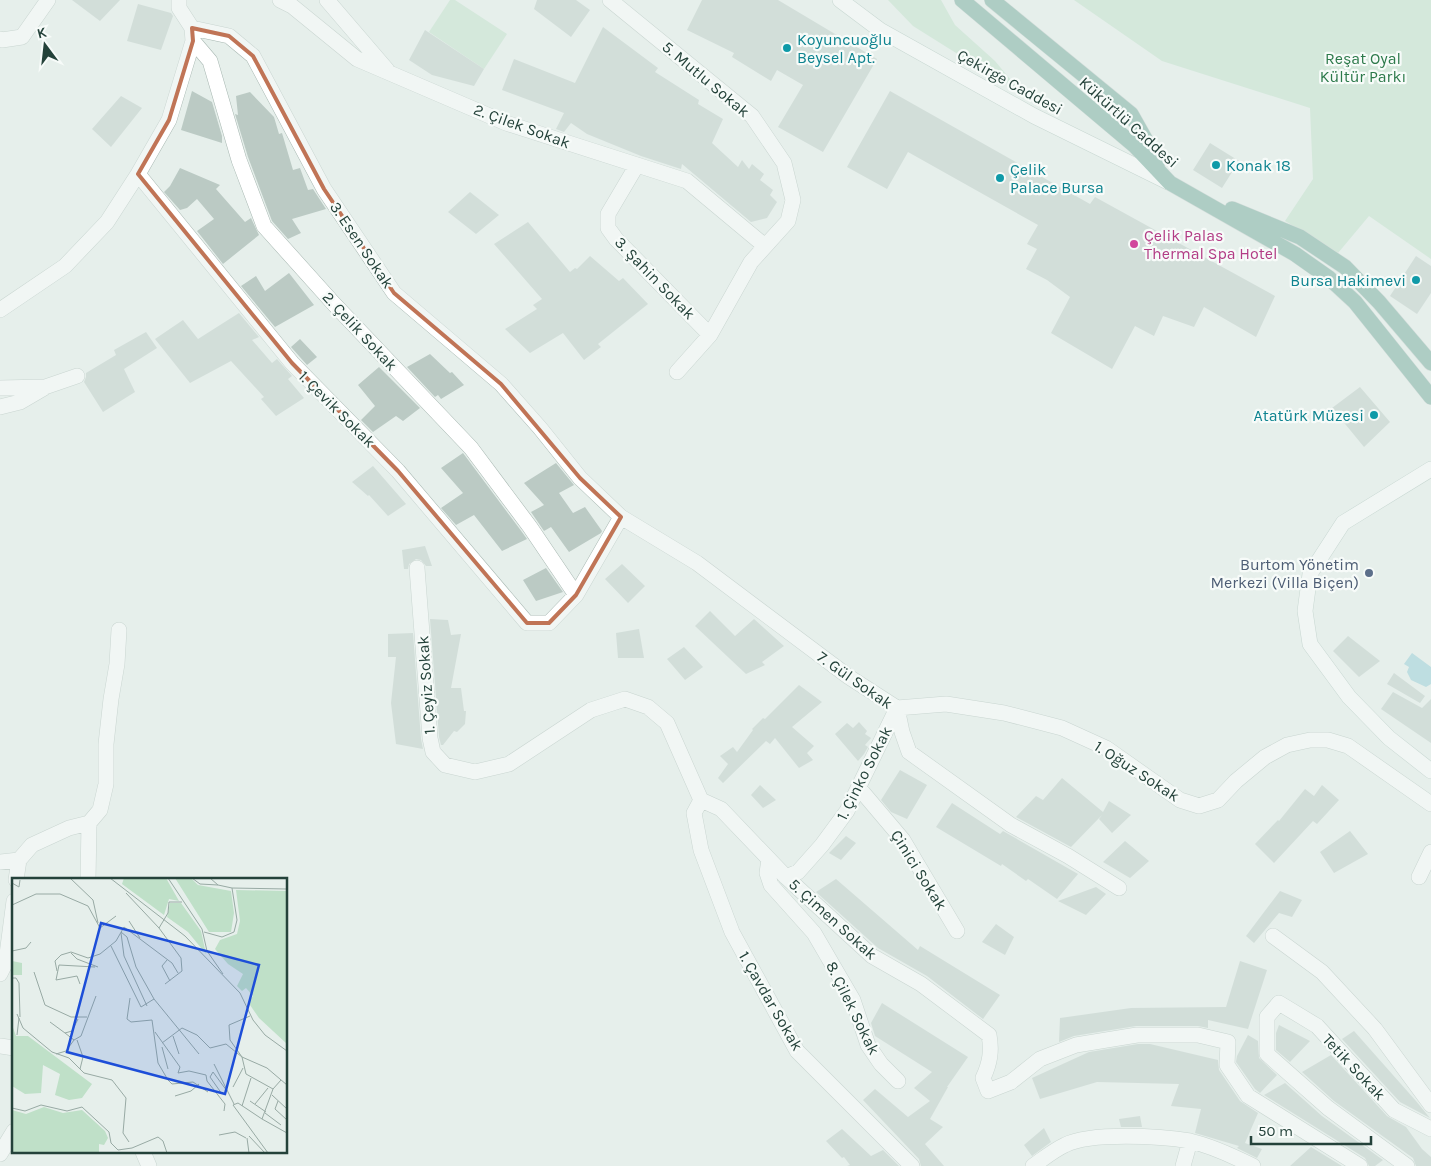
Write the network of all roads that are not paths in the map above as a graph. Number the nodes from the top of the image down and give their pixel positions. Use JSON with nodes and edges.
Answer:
{"nodes":[{"id":1,"x":48,"y":0,"type":"edge"},
{"id":2,"x":179,"y":0,"type":"edge"},
{"id":3,"x":280,"y":0,"type":"edge"},
{"id":4,"x":327,"y":0,"type":"edge"},
{"id":5,"x":610,"y":0,"type":"edge"},
{"id":6,"x":840,"y":0,"type":"edge"},
{"id":7,"x":962,"y":0,"type":"edge"},
{"id":8,"x":992,"y":0,"type":"edge"},
{"id":9,"x":192,"y":35,"type":"junction"},
{"id":10,"x":0,"y":39,"type":"edge"},
{"id":11,"x":390,"y":74,"type":"junction"},
{"id":12,"x":637,"y":165,"type":"junction"},
{"id":13,"x":138,"y":174,"type":"junction"},
{"id":14,"x":1170,"y":183,"type":"junction"},
{"id":15,"x":765,"y":246,"type":"junction"},
{"id":16,"x":0,"y":310,"type":"edge"},
{"id":17,"x":710,"y":335,"type":"junction"},
{"id":18,"x":1431,"y":363,"type":"edge"},
{"id":19,"x":677,"y":372,"type":"dead end"},
{"id":20,"x":77,"y":376,"type":"dead end"},
{"id":21,"x":45,"y":387,"type":"junction"},
{"id":22,"x":0,"y":388,"type":"edge"},
{"id":23,"x":1431,"y":398,"type":"edge"},
{"id":24,"x":0,"y":407,"type":"edge"},
{"id":25,"x":1431,"y":469,"type":"edge"},
{"id":26,"x":621,"y":517,"type":"junction"},
{"id":27,"x":417,"y":568,"type":"dead end"},
{"id":28,"x":576,"y":594,"type":"junction"},
{"id":29,"x":119,"y":630,"type":"dead end"},
{"id":30,"x":897,"y":708,"type":"junction"},
{"id":31,"x":1431,"y":771,"type":"edge"},
{"id":32,"x":859,"y":788,"type":"junction"},
{"id":33,"x":701,"y":800,"type":"junction"},
{"id":34,"x":1431,"y":804,"type":"edge"},
{"id":35,"x":89,"y":823,"type":"junction"},
{"id":36,"x":1431,"y":852,"type":"edge"},
{"id":37,"x":768,"y":859,"type":"junction"},
{"id":38,"x":19,"y":860,"type":"junction"},
{"id":39,"x":0,"y":862,"type":"edge"},
{"id":40,"x":786,"y":877,"type":"junction"},
{"id":41,"x":1419,"y":877,"type":"dead end"},
{"id":42,"x":16,"y":878,"type":"edge"},
{"id":43,"x":88,"y":878,"type":"edge"},
{"id":44,"x":1119,"y":888,"type":"dead end"},
{"id":45,"x":12,"y":916,"type":"edge"},
{"id":46,"x":956,"y":930,"type":"dead end"},
{"id":47,"x":1273,"y":936,"type":"dead end"},
{"id":48,"x":0,"y":974,"type":"edge"},
{"id":49,"x":898,"y":1081,"type":"dead end"},
{"id":50,"x":1431,"y":1105,"type":"edge"},
{"id":51,"x":1431,"y":1130,"type":"edge"},
{"id":52,"x":12,"y":1135,"type":"edge"},
{"id":53,"x":1190,"y":1141,"type":"junction"},
{"id":54,"x":0,"y":1154,"type":"edge"},
{"id":55,"x":144,"y":1154,"type":"edge"},
{"id":56,"x":149,"y":1166,"type":"edge"},
{"id":57,"x":912,"y":1166,"type":"edge"},
{"id":58,"x":1033,"y":1166,"type":"edge"},
{"id":59,"x":1183,"y":1166,"type":"edge"},
{"id":60,"x":1254,"y":1166,"type":"edge"},
{"id":61,"x":1360,"y":1166,"type":"edge"},
{"id":62,"x":1407,"y":1166,"type":"edge"}],
"edges":[{"from":1,"to":10,"type":"street"},
{"from":2,"to":9,"type":"street"},
{"from":3,"to":11,"type":"street","name":"2. Çilek Sokak"},
{"from":4,"to":11,"type":"street"},
{"from":5,"to":15,"type":"street","name":"5. Mutlu Sokak"},
{"from":6,"to":14,"type":"street","name":"Çekirge Caddesi"},
{"from":7,"to":14,"type":"main road","name":"Kükürtlü Caddesi"},
{"from":8,"to":14,"type":"main road","name":"Kükürtlü Caddesi"},
{"from":9,"to":13,"type":"street"},
{"from":9,"to":26,"type":"street","name":"3. Esen Sokak"},
{"from":9,"to":28,"type":"street","name":"2. Çelik Sokak"},
{"from":11,"to":12,"type":"street","name":"2. Çilek Sokak"},
{"from":12,"to":15,"type":"street","name":"2. Çilek Sokak"},
{"from":12,"to":17,"type":"street","name":"3. Şahin Sokak"},
{"from":13,"to":16,"type":"street"},
{"from":13,"to":28,"type":"street","name":"1. Çevik Sokak"},
{"from":14,"to":18,"type":"main road","name":"Çekirge Caddesi"},
{"from":14,"to":23,"type":"main road","name":"Çekirge Caddesi"},
{"from":15,"to":17,"type":"street","name":"5. Mutlu Sokak"},
{"from":17,"to":19,"type":"street","name":"5. Mutlu Sokak"},
{"from":20,"to":21,"type":"street"},
{"from":21,"to":22,"type":"street"},
{"from":21,"to":24,"type":"street"},
{"from":25,"to":31,"type":"street"},
{"from":26,"to":28,"type":"street"},
{"from":26,"to":30,"type":"street","name":"7. Gül Sokak"},
{"from":27,"to":33,"type":"street","name":"1. Çeyiz Sokak"},
{"from":29,"to":35,"type":"street"},
{"from":30,"to":32,"type":"street","name":"1. Çinko Sokak"},
{"from":30,"to":34,"type":"street","name":"1. Oğuz Sokak"},
{"from":30,"to":44,"type":"street","name":"7. Gül Sokak"},
{"from":32,"to":40,"type":"street","name":"1. Çinko Sokak"},
{"from":32,"to":46,"type":"street","name":"Çinici Sokak"},
{"from":33,"to":37,"type":"street","name":"5. Çimen Sokak"},
{"from":33,"to":57,"type":"street","name":"1. Çavdar Sokak"},
{"from":35,"to":38,"type":"street"},
{"from":35,"to":43,"type":"street"},
{"from":36,"to":41,"type":"street"},
{"from":37,"to":40,"type":"street","name":"5. Çimen Sokak"},
{"from":37,"to":49,"type":"street","name":"8. Çilek Sokak"},
{"from":38,"to":39,"type":"street"},
{"from":38,"to":42,"type":"street"},
{"from":40,"to":61,"type":"street","name":"5. Çimen Sokak"},
{"from":45,"to":48,"type":"street"},
{"from":47,"to":50,"type":"street"},
{"from":51,"to":62,"type":"street","name":"Tetik Sokak"},
{"from":52,"to":54,"type":"street"},
{"from":53,"to":58,"type":"street"},
{"from":53,"to":59,"type":"street"},
{"from":53,"to":60,"type":"street"},
{"from":55,"to":56,"type":"street"}]}
